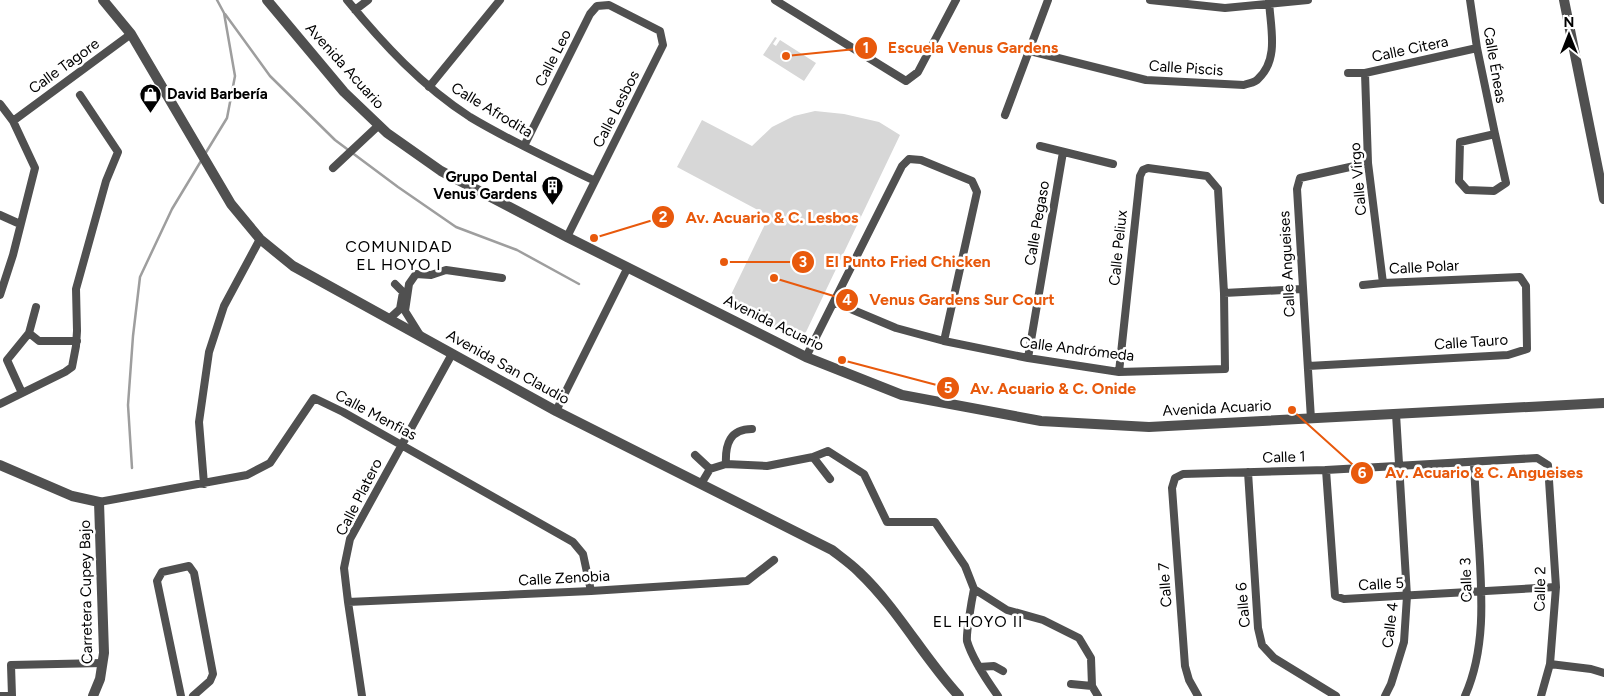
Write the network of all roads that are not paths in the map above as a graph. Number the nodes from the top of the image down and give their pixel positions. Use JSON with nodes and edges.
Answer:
{"nodes":[{"id":1,"x":103,"y":0,"type":"edge"},
{"id":2,"x":267,"y":0,"type":"edge"},
{"id":3,"x":347,"y":0,"type":"edge"},
{"id":4,"x":368,"y":0,"type":"edge"},
{"id":5,"x":500,"y":0,"type":"edge"},
{"id":6,"x":775,"y":0,"type":"edge"},
{"id":7,"x":956,"y":0,"type":"edge"},
{"id":8,"x":1048,"y":0,"type":"edge"},
{"id":9,"x":1150,"y":0,"type":"edge"},
{"id":10,"x":1308,"y":0,"type":"edge"},
{"id":11,"x":1470,"y":0,"type":"edge"},
{"id":12,"x":1564,"y":0,"type":"edge"},
{"id":13,"x":1269,"y":2,"type":"edge"},
{"id":14,"x":355,"y":10,"type":"junction"},
{"id":15,"x":621,"y":11,"type":"joint"},
{"id":16,"x":131,"y":34,"type":"junction"},
{"id":17,"x":1477,"y":48,"type":"junction"},
{"id":18,"x":1030,"y":51,"type":"junction"},
{"id":19,"x":1348,"y":73,"type":"dead end"},
{"id":20,"x":1365,"y":73,"type":"junction"},
{"id":21,"x":429,"y":87,"type":"junction"},
{"id":22,"x":80,"y":95,"type":"dead end"},
{"id":23,"x":0,"y":104,"type":"edge"},
{"id":24,"x":1006,"y":115,"type":"dead end"},
{"id":25,"x":13,"y":121,"type":"junction"},
{"id":26,"x":379,"y":125,"type":"junction"},
{"id":27,"x":1495,"y":134,"type":"junction"},
{"id":28,"x":524,"y":146,"type":"junction"},
{"id":29,"x":1040,"y":146,"type":"dead end"},
{"id":30,"x":1063,"y":152,"type":"junction"},
{"id":31,"x":1368,"y":163,"type":"junction"},
{"id":32,"x":1113,"y":164,"type":"dead end"},
{"id":33,"x":334,"y":168,"type":"dead end"},
{"id":34,"x":1184,"y":173,"type":"joint"},
{"id":35,"x":595,"y":181,"type":"junction"},
{"id":36,"x":1604,"y":199,"type":"edge"},
{"id":37,"x":0,"y":215,"type":"edge"},
{"id":38,"x":20,"y":224,"type":"junction"},
{"id":39,"x":567,"y":237,"type":"junction"},
{"id":40,"x":260,"y":239,"type":"junction"},
{"id":41,"x":628,"y":268,"type":"junction"},
{"id":42,"x":502,"y":278,"type":"dead end"},
{"id":43,"x":1486,"y":278,"type":"joint"},
{"id":44,"x":1382,"y":283,"type":"junction"},
{"id":45,"x":395,"y":284,"type":"dead end"},
{"id":46,"x":1364,"y":285,"type":"dead end"},
{"id":47,"x":1302,"y":289,"type":"junction"},
{"id":48,"x":0,"y":293,"type":"edge"},
{"id":49,"x":1224,"y":293,"type":"junction"},
{"id":50,"x":834,"y":302,"type":"junction"},
{"id":51,"x":36,"y":307,"type":"dead end"},
{"id":52,"x":389,"y":319,"type":"junction"},
{"id":53,"x":29,"y":333,"type":"junction"},
{"id":54,"x":421,"y":336,"type":"junction"},
{"id":55,"x":77,"y":341,"type":"junction"},
{"id":56,"x":944,"y":341,"type":"junction"},
{"id":57,"x":452,"y":354,"type":"junction"},
{"id":58,"x":806,"y":357,"type":"junction"},
{"id":59,"x":1028,"y":358,"type":"junction"},
{"id":60,"x":1308,"y":366,"type":"junction"},
{"id":61,"x":1119,"y":372,"type":"junction"},
{"id":62,"x":22,"y":393,"type":"junction"},
{"id":63,"x":1604,"y":403,"type":"edge"},
{"id":64,"x":0,"y":404,"type":"edge"},
{"id":65,"x":556,"y":411,"type":"junction"},
{"id":66,"x":1396,"y":414,"type":"junction"},
{"id":67,"x":1311,"y":419,"type":"junction"},
{"id":68,"x":752,"y":428,"type":"dead end"},
{"id":69,"x":402,"y":445,"type":"junction"},
{"id":70,"x":696,"y":455,"type":"dead end"},
{"id":71,"x":813,"y":457,"type":"junction"},
{"id":72,"x":1474,"y":462,"type":"junction"},
{"id":73,"x":0,"y":464,"type":"edge"},
{"id":74,"x":726,"y":464,"type":"junction"},
{"id":75,"x":1400,"y":466,"type":"junction"},
{"id":76,"x":710,"y":468,"type":"junction"},
{"id":77,"x":1326,"y":470,"type":"junction"},
{"id":78,"x":1248,"y":472,"type":"junction"},
{"id":79,"x":1183,"y":474,"type":"joint"},
{"id":80,"x":830,"y":479,"type":"dead end"},
{"id":81,"x":1549,"y":480,"type":"joint"},
{"id":82,"x":204,"y":484,"type":"junction"},
{"id":83,"x":701,"y":484,"type":"junction"},
{"id":84,"x":99,"y":502,"type":"junction"},
{"id":85,"x":774,"y":560,"type":"dead end"},
{"id":86,"x":1556,"y":587,"type":"junction"},
{"id":87,"x":974,"y":590,"type":"junction"},
{"id":88,"x":590,"y":591,"type":"junction"},
{"id":89,"x":1482,"y":592,"type":"junction"},
{"id":90,"x":1407,"y":596,"type":"junction"},
{"id":91,"x":348,"y":602,"type":"junction"},
{"id":92,"x":103,"y":664,"type":"junction"},
{"id":93,"x":1550,"y":664,"type":"junction"},
{"id":94,"x":979,"y":667,"type":"junction"},
{"id":95,"x":1003,"y":671,"type":"dead end"},
{"id":96,"x":1604,"y":673,"type":"edge"},
{"id":97,"x":1072,"y":684,"type":"dead end"},
{"id":98,"x":1092,"y":686,"type":"junction"},
{"id":99,"x":0,"y":696,"type":"edge"},
{"id":100,"x":12,"y":696,"type":"edge"},
{"id":101,"x":93,"y":696,"type":"edge"},
{"id":102,"x":181,"y":696,"type":"edge"},
{"id":103,"x":193,"y":696,"type":"edge"},
{"id":104,"x":362,"y":696,"type":"edge"},
{"id":105,"x":959,"y":696,"type":"edge"},
{"id":106,"x":998,"y":696,"type":"edge"},
{"id":107,"x":1098,"y":696,"type":"edge"},
{"id":108,"x":1198,"y":696,"type":"edge"},
{"id":109,"x":1336,"y":696,"type":"edge"},
{"id":110,"x":1385,"y":696,"type":"edge"},
{"id":111,"x":1465,"y":696,"type":"edge"},
{"id":112,"x":1541,"y":696,"type":"edge"}],
"edges":[{"from":1,"to":16,"type":"street","name":"Avenida San Claudio"},
{"from":2,"to":26,"type":"street","name":"Avenida Acuario"},
{"from":3,"to":14,"type":"street","name":"Calle Afrodita"},
{"from":4,"to":14,"type":"street"},
{"from":5,"to":21,"type":"street"},
{"from":6,"to":7,"type":"street"},
{"from":8,"to":18,"type":"street"},
{"from":9,"to":13,"type":"street"},
{"from":10,"to":13,"type":"street"},
{"from":11,"to":17,"type":"street","name":"Calle Éneas"},
{"from":12,"to":36,"type":"street"},
{"from":13,"to":18,"type":"street","name":"Calle Piscis"},
{"from":14,"to":21,"type":"street","name":"Calle Afrodita"},
{"from":15,"to":28,"type":"street","name":"Calle Leo"},
{"from":15,"to":35,"type":"street","name":"Calle Lesbos"},
{"from":16,"to":25,"type":"street","name":"Calle Tagore"},
{"from":16,"to":40,"type":"street","name":"Avenida San Claudio"},
{"from":17,"to":20,"type":"street","name":"Calle Citera"},
{"from":17,"to":27,"type":"street","name":"Calle Éneas"},
{"from":18,"to":24,"type":"street"},
{"from":19,"to":20,"type":"street","name":"Calle Citera"},
{"from":20,"to":31,"type":"street","name":"Calle Virgo"},
{"from":21,"to":28,"type":"street","name":"Calle Afrodita"},
{"from":22,"to":55,"type":"street"},
{"from":23,"to":25,"type":"street"},
{"from":25,"to":38,"type":"street"},
{"from":26,"to":33,"type":"street"},
{"from":26,"to":39,"type":"street","name":"Avenida Acuario"},
{"from":27,"to":27,"type":"street","name":"Calle Éneas"},
{"from":28,"to":35,"type":"street","name":"Calle Afrodita"},
{"from":29,"to":30,"type":"street"},
{"from":30,"to":32,"type":"street"},
{"from":30,"to":59,"type":"street","name":"Calle Pegaso"},
{"from":31,"to":44,"type":"street","name":"Calle Virgo"},
{"from":31,"to":47,"type":"street","name":"Calle Angueises"},
{"from":34,"to":49,"type":"street","name":"Calle Andrómeda"},
{"from":34,"to":61,"type":"street","name":"Calle Peliux"},
{"from":35,"to":39,"type":"street","name":"Calle Lesbos"},
{"from":37,"to":38,"type":"street"},
{"from":38,"to":48,"type":"street"},
{"from":39,"to":41,"type":"street","name":"Avenida Acuario"},
{"from":40,"to":52,"type":"street","name":"Avenida San Claudio"},
{"from":40,"to":82,"type":"street"},
{"from":41,"to":58,"type":"street","name":"Avenida Acuario"},
{"from":41,"to":65,"type":"street"},
{"from":42,"to":54,"type":"street"},
{"from":43,"to":44,"type":"street","name":"Calle Polar"},
{"from":43,"to":60,"type":"street","name":"Calle Tauro"},
{"from":44,"to":46,"type":"street","name":"Calle Polar"},
{"from":45,"to":52,"type":"street"},
{"from":47,"to":49,"type":"street"},
{"from":47,"to":60,"type":"street","name":"Calle Angueises"},
{"from":49,"to":61,"type":"street","name":"Calle Andrómeda"},
{"from":50,"to":56,"type":"street","name":"Calle Andrómeda"},
{"from":50,"to":56,"type":"street"},
{"from":50,"to":58,"type":"street"},
{"from":51,"to":53,"type":"street"},
{"from":52,"to":54,"type":"street","name":"Avenida San Claudio"},
{"from":53,"to":55,"type":"street"},
{"from":53,"to":62,"type":"street"},
{"from":54,"to":57,"type":"street","name":"Avenida San Claudio"},
{"from":55,"to":62,"type":"street"},
{"from":56,"to":59,"type":"street","name":"Calle Andrómeda"},
{"from":57,"to":65,"type":"street","name":"Avenida San Claudio"},
{"from":57,"to":69,"type":"street","name":"Calle Platero"},
{"from":58,"to":67,"type":"street","name":"Avenida Acuario"},
{"from":59,"to":61,"type":"street","name":"Calle Andrómeda"},
{"from":60,"to":67,"type":"street","name":"Calle Angueises"},
{"from":62,"to":64,"type":"street"},
{"from":63,"to":66,"type":"street","name":"Avenida Acuario"},
{"from":65,"to":83,"type":"street","name":"Avenida San Claudio"},
{"from":66,"to":67,"type":"street","name":"Avenida Acuario"},
{"from":66,"to":75,"type":"street","name":"Calle 4"},
{"from":68,"to":74,"type":"street"},
{"from":69,"to":82,"type":"street","name":"Calle Menfias"},
{"from":69,"to":88,"type":"street","name":"Calle Menfias"},
{"from":69,"to":91,"type":"street","name":"Calle Platero"},
{"from":70,"to":76,"type":"street"},
{"from":71,"to":74,"type":"street"},
{"from":71,"to":80,"type":"street"},
{"from":71,"to":87,"type":"street"},
{"from":72,"to":75,"type":"street","name":"Calle 1"},
{"from":72,"to":81,"type":"street","name":"Calle 1"},
{"from":72,"to":89,"type":"street","name":"Calle 3"},
{"from":73,"to":84,"type":"street","name":"Carretera Cupey Bajo"},
{"from":74,"to":76,"type":"street"},
{"from":75,"to":77,"type":"street","name":"Calle 1"},
{"from":75,"to":90,"type":"street","name":"Calle 4"},
{"from":76,"to":83,"type":"street"},
{"from":77,"to":78,"type":"street","name":"Calle 1"},
{"from":77,"to":90,"type":"street","name":"Calle 5"},
{"from":78,"to":79,"type":"street","name":"Calle 1"},
{"from":78,"to":109,"type":"street","name":"Calle 6"},
{"from":79,"to":108,"type":"street","name":"Calle 7"},
{"from":81,"to":86,"type":"street","name":"Calle 2"},
{"from":82,"to":84,"type":"street","name":"Calle Menfias"},
{"from":83,"to":105,"type":"street","name":"Avenida San Claudio"},
{"from":84,"to":92,"type":"street","name":"Carretera Cupey Bajo"},
{"from":85,"to":88,"type":"street","name":"Calle Zenobia"},
{"from":86,"to":89,"type":"street","name":"Calle 5"},
{"from":86,"to":93,"type":"street","name":"Calle 2"},
{"from":87,"to":94,"type":"street"},
{"from":87,"to":98,"type":"street"},
{"from":88,"to":91,"type":"street","name":"Calle Zenobia"},
{"from":89,"to":90,"type":"street","name":"Calle 5"},
{"from":89,"to":111,"type":"street","name":"Calle 3"},
{"from":90,"to":110,"type":"street","name":"Calle 4"},
{"from":91,"to":104,"type":"street","name":"Calle Platero"},
{"from":92,"to":100,"type":"street"},
{"from":92,"to":101,"type":"street","name":"Carretera Cupey Bajo"},
{"from":93,"to":96,"type":"street"},
{"from":93,"to":112,"type":"street","name":"Calle 2"},
{"from":94,"to":95,"type":"street"},
{"from":94,"to":106,"type":"street"},
{"from":97,"to":98,"type":"street"},
{"from":98,"to":107,"type":"street"},
{"from":99,"to":100,"type":"street"},
{"from":102,"to":103,"type":"street"}]}
